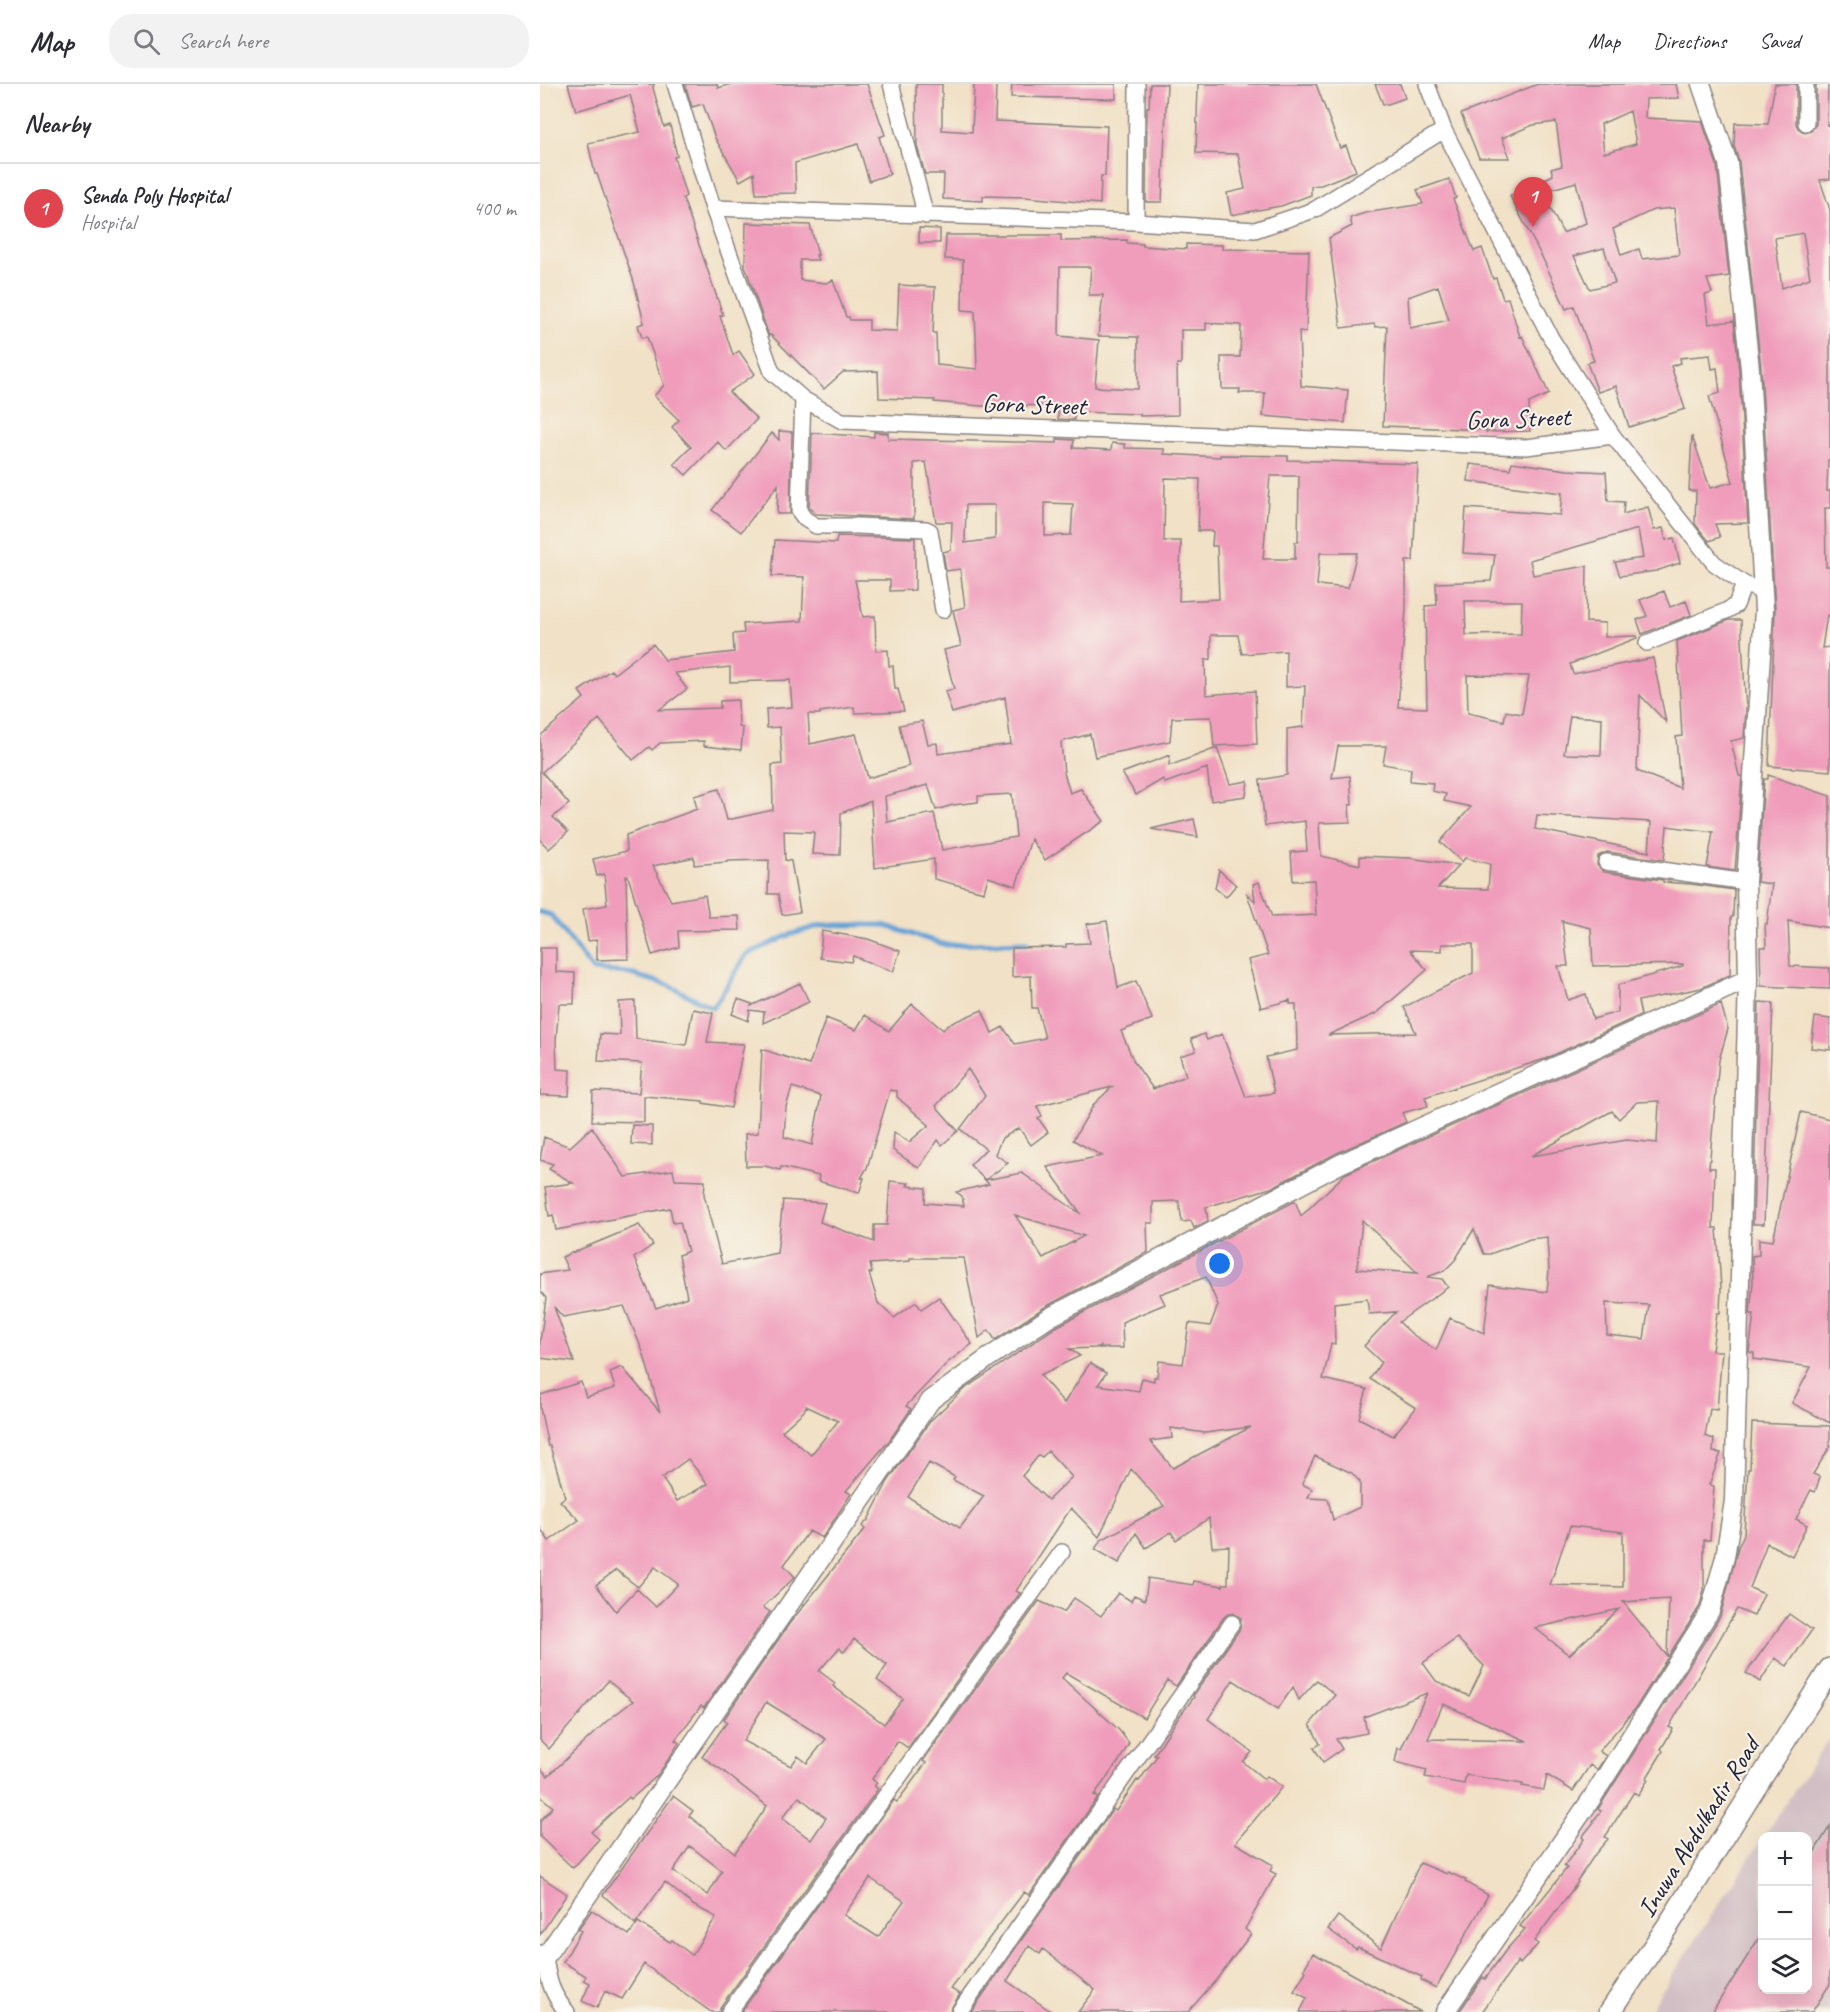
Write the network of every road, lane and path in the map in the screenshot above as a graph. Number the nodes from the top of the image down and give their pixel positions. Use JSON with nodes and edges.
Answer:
{"nodes":[{"id":1,"x":675,"y":84,"type":"edge"},
{"id":2,"x":891,"y":84,"type":"edge"},
{"id":3,"x":1137,"y":84,"type":"edge"},
{"id":4,"x":1428,"y":84,"type":"edge"},
{"id":5,"x":1701,"y":84,"type":"edge"},
{"id":6,"x":1806,"y":84,"type":"edge"},
{"id":7,"x":1806,"y":123,"type":"dead end"},
{"id":8,"x":1444,"y":130,"type":"junction"},
{"id":9,"x":713,"y":208,"type":"junction"},
{"id":10,"x":926,"y":216,"type":"junction"},
{"id":11,"x":1136,"y":222,"type":"junction"},
{"id":12,"x":803,"y":399,"type":"junction"},
{"id":13,"x":1614,"y":436,"type":"junction"},
{"id":14,"x":1744,"y":584,"type":"junction"},
{"id":15,"x":1763,"y":592,"type":"junction"},
{"id":16,"x":943,"y":610,"type":"dead end"},
{"id":17,"x":1647,"y":643,"type":"dead end"},
{"id":18,"x":1606,"y":862,"type":"dead end"},
{"id":19,"x":1746,"y":882,"type":"junction"},
{"id":20,"x":1748,"y":979,"type":"junction"},
{"id":21,"x":1062,"y":1552,"type":"dead end"},
{"id":22,"x":1232,"y":1623,"type":"dead end"},
{"id":23,"x":1830,"y":1669,"type":"edge"},
{"id":24,"x":543,"y":1955,"type":"edge"},
{"id":25,"x":567,"y":2012,"type":"edge"},
{"id":26,"x":729,"y":2012,"type":"edge"},
{"id":27,"x":959,"y":2012,"type":"edge"},
{"id":28,"x":1445,"y":2012,"type":"edge"},
{"id":29,"x":1610,"y":2012,"type":"edge"}],
"edges":[{"from":1,"to":9,"type":"street","name":"Gora Street"},
{"from":2,"to":10,"type":"street"},
{"from":3,"to":11,"type":"street"},
{"from":4,"to":8,"type":"street"},
{"from":5,"to":15,"type":"street"},
{"from":6,"to":7,"type":"street"},
{"from":8,"to":11,"type":"street"},
{"from":8,"to":13,"type":"street"},
{"from":9,"to":10,"type":"street"},
{"from":9,"to":12,"type":"street","name":"Gora Street"},
{"from":10,"to":11,"type":"street"},
{"from":12,"to":13,"type":"street","name":"Gora Street"},
{"from":12,"to":16,"type":"street"},
{"from":13,"to":14,"type":"street"},
{"from":14,"to":15,"type":"street"},
{"from":14,"to":17,"type":"street"},
{"from":15,"to":19,"type":"street"},
{"from":18,"to":19,"type":"street"},
{"from":19,"to":20,"type":"street"},
{"from":20,"to":24,"type":"street"},
{"from":20,"to":28,"type":"street"},
{"from":21,"to":26,"type":"street"},
{"from":22,"to":27,"type":"street"},
{"from":23,"to":29,"type":"main road","name":"Inuwa Abdulkadir Road"},
{"from":24,"to":25,"type":"street"}]}
